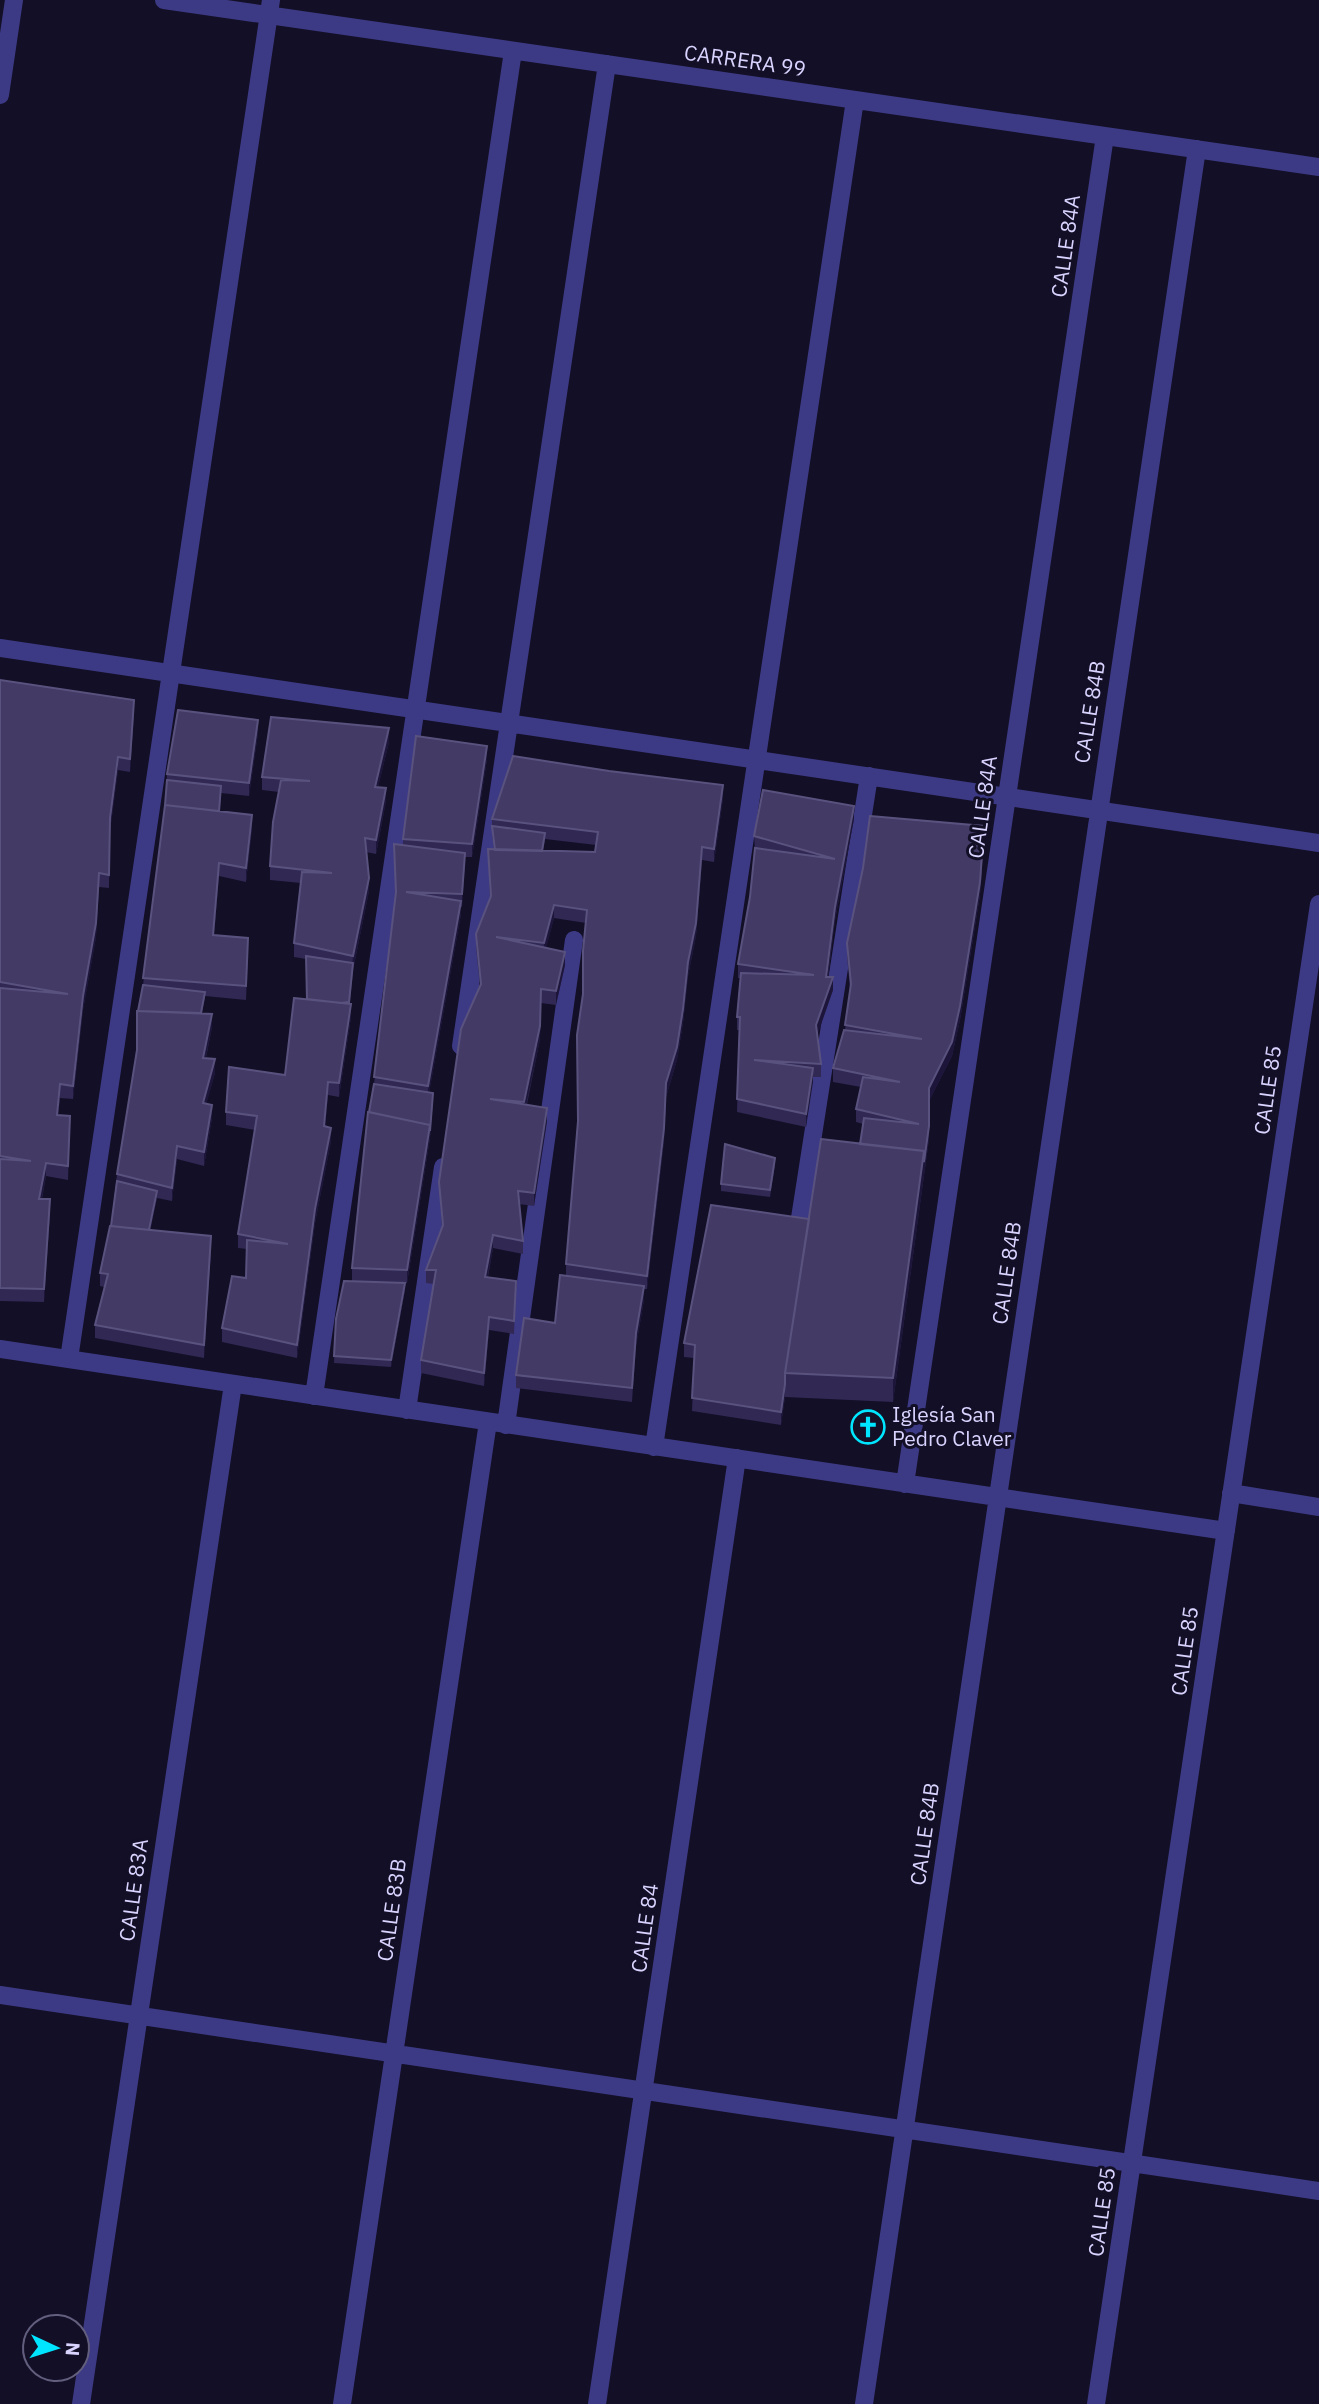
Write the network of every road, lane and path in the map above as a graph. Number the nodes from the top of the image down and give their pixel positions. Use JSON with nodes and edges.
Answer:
{"nodes":[{"id":1,"x":14,"y":0,"type":"edge"},
{"id":2,"x":164,"y":0,"type":"edge"},
{"id":3,"x":270,"y":8,"type":"edge"},
{"id":4,"x":513,"y":51,"type":"junction"},
{"id":5,"x":607,"y":64,"type":"junction"},
{"id":6,"x":0,"y":95,"type":"edge"},
{"id":7,"x":855,"y":100,"type":"junction"},
{"id":8,"x":1105,"y":136,"type":"junction"},
{"id":9,"x":1197,"y":149,"type":"junction"},
{"id":10,"x":1319,"y":167,"type":"edge"},
{"id":11,"x":0,"y":648,"type":"edge"},
{"id":12,"x":171,"y":673,"type":"junction"},
{"id":13,"x":415,"y":709,"type":"junction"},
{"id":14,"x":509,"y":723,"type":"junction"},
{"id":15,"x":757,"y":760,"type":"junction"},
{"id":16,"x":869,"y":776,"type":"junction"},
{"id":17,"x":1007,"y":796,"type":"junction"},
{"id":18,"x":1098,"y":810,"type":"junction"},
{"id":19,"x":1319,"y":843,"type":"edge"},
{"id":20,"x":1319,"y":904,"type":"edge"},
{"id":21,"x":574,"y":940,"type":"dead end"},
{"id":22,"x":457,"y":1070,"type":"edge"},
{"id":23,"x":446,"y":1150,"type":"edge"},
{"id":24,"x":798,"y":1231,"type":"edge"},
{"id":25,"x":0,"y":1349,"type":"edge"},
{"id":26,"x":69,"y":1359,"type":"junction"},
{"id":27,"x":233,"y":1384,"type":"junction"},
{"id":28,"x":314,"y":1396,"type":"junction"},
{"id":29,"x":407,"y":1409,"type":"junction"},
{"id":30,"x":488,"y":1422,"type":"junction"},
{"id":31,"x":506,"y":1425,"type":"junction"},
{"id":32,"x":654,"y":1447,"type":"junction"},
{"id":33,"x":737,"y":1458,"type":"junction"},
{"id":34,"x":905,"y":1484,"type":"junction"},
{"id":35,"x":1231,"y":1493,"type":"junction"},
{"id":36,"x":996,"y":1497,"type":"junction"},
{"id":37,"x":1319,"y":1507,"type":"edge"},
{"id":38,"x":1226,"y":1531,"type":"junction"},
{"id":39,"x":0,"y":1995,"type":"edge"},
{"id":40,"x":139,"y":2016,"type":"junction"},
{"id":41,"x":394,"y":2054,"type":"junction"},
{"id":42,"x":644,"y":2091,"type":"junction"},
{"id":43,"x":905,"y":2130,"type":"junction"},
{"id":44,"x":1132,"y":2163,"type":"junction"},
{"id":45,"x":1319,"y":2191,"type":"edge"},
{"id":46,"x":81,"y":2404,"type":"edge"},
{"id":47,"x":342,"y":2404,"type":"edge"},
{"id":48,"x":597,"y":2404,"type":"edge"},
{"id":49,"x":864,"y":2404,"type":"edge"},
{"id":50,"x":1096,"y":2404,"type":"edge"}],
"edges":[{"from":1,"to":6,"type":"street"},
{"from":2,"to":3,"type":"street","name":"CARRERA 99"},
{"from":3,"to":4,"type":"street","name":"CARRERA 99"},
{"from":3,"to":12,"type":"street"},
{"from":4,"to":5,"type":"street","name":"CARRERA 99"},
{"from":4,"to":13,"type":"street"},
{"from":5,"to":7,"type":"street","name":"CARRERA 99"},
{"from":5,"to":14,"type":"street"},
{"from":7,"to":8,"type":"street","name":"CARRERA 99"},
{"from":7,"to":15,"type":"street"},
{"from":8,"to":9,"type":"street","name":"CARRERA 99"},
{"from":8,"to":17,"type":"street","name":"CALLE 84A"},
{"from":9,"to":10,"type":"street","name":"CARRERA 99"},
{"from":9,"to":18,"type":"street","name":"CALLE 84B"},
{"from":11,"to":12,"type":"street"},
{"from":12,"to":13,"type":"street"},
{"from":12,"to":26,"type":"street"},
{"from":13,"to":14,"type":"street"},
{"from":13,"to":28,"type":"street"},
{"from":14,"to":15,"type":"street"},
{"from":14,"to":22,"type":"street"},
{"from":15,"to":16,"type":"street"},
{"from":15,"to":32,"type":"street"},
{"from":16,"to":17,"type":"street"},
{"from":16,"to":24,"type":"street"},
{"from":17,"to":18,"type":"street"},
{"from":17,"to":34,"type":"street","name":"CALLE 84A"},
{"from":18,"to":19,"type":"street"},
{"from":18,"to":36,"type":"street","name":"CALLE 84B"},
{"from":20,"to":35,"type":"street","name":"CALLE 85"},
{"from":21,"to":31,"type":"street"},
{"from":23,"to":29,"type":"street"},
{"from":25,"to":26,"type":"street"},
{"from":26,"to":27,"type":"street"},
{"from":27,"to":28,"type":"street"},
{"from":27,"to":40,"type":"street","name":"CALLE 83A"},
{"from":28,"to":29,"type":"street"},
{"from":29,"to":30,"type":"street"},
{"from":30,"to":31,"type":"street"},
{"from":30,"to":41,"type":"street","name":"CALLE 83B"},
{"from":31,"to":32,"type":"street"},
{"from":32,"to":33,"type":"street"},
{"from":33,"to":34,"type":"street"},
{"from":33,"to":42,"type":"street","name":"CALLE 84"},
{"from":34,"to":36,"type":"street"},
{"from":35,"to":37,"type":"street"},
{"from":35,"to":38,"type":"street","name":"CALLE 85"},
{"from":36,"to":38,"type":"street"},
{"from":36,"to":43,"type":"street","name":"CALLE 84B"},
{"from":38,"to":44,"type":"street","name":"CALLE 85"},
{"from":39,"to":40,"type":"street"},
{"from":40,"to":41,"type":"street"},
{"from":40,"to":46,"type":"street","name":"CALLE 83A"},
{"from":41,"to":42,"type":"street"},
{"from":41,"to":47,"type":"street","name":"CALLE 83B"},
{"from":42,"to":43,"type":"street"},
{"from":42,"to":48,"type":"street","name":"CALLE 84"},
{"from":43,"to":44,"type":"street"},
{"from":43,"to":49,"type":"street","name":"CALLE 84B"},
{"from":44,"to":45,"type":"street"},
{"from":44,"to":50,"type":"street","name":"CALLE 85"}]}
